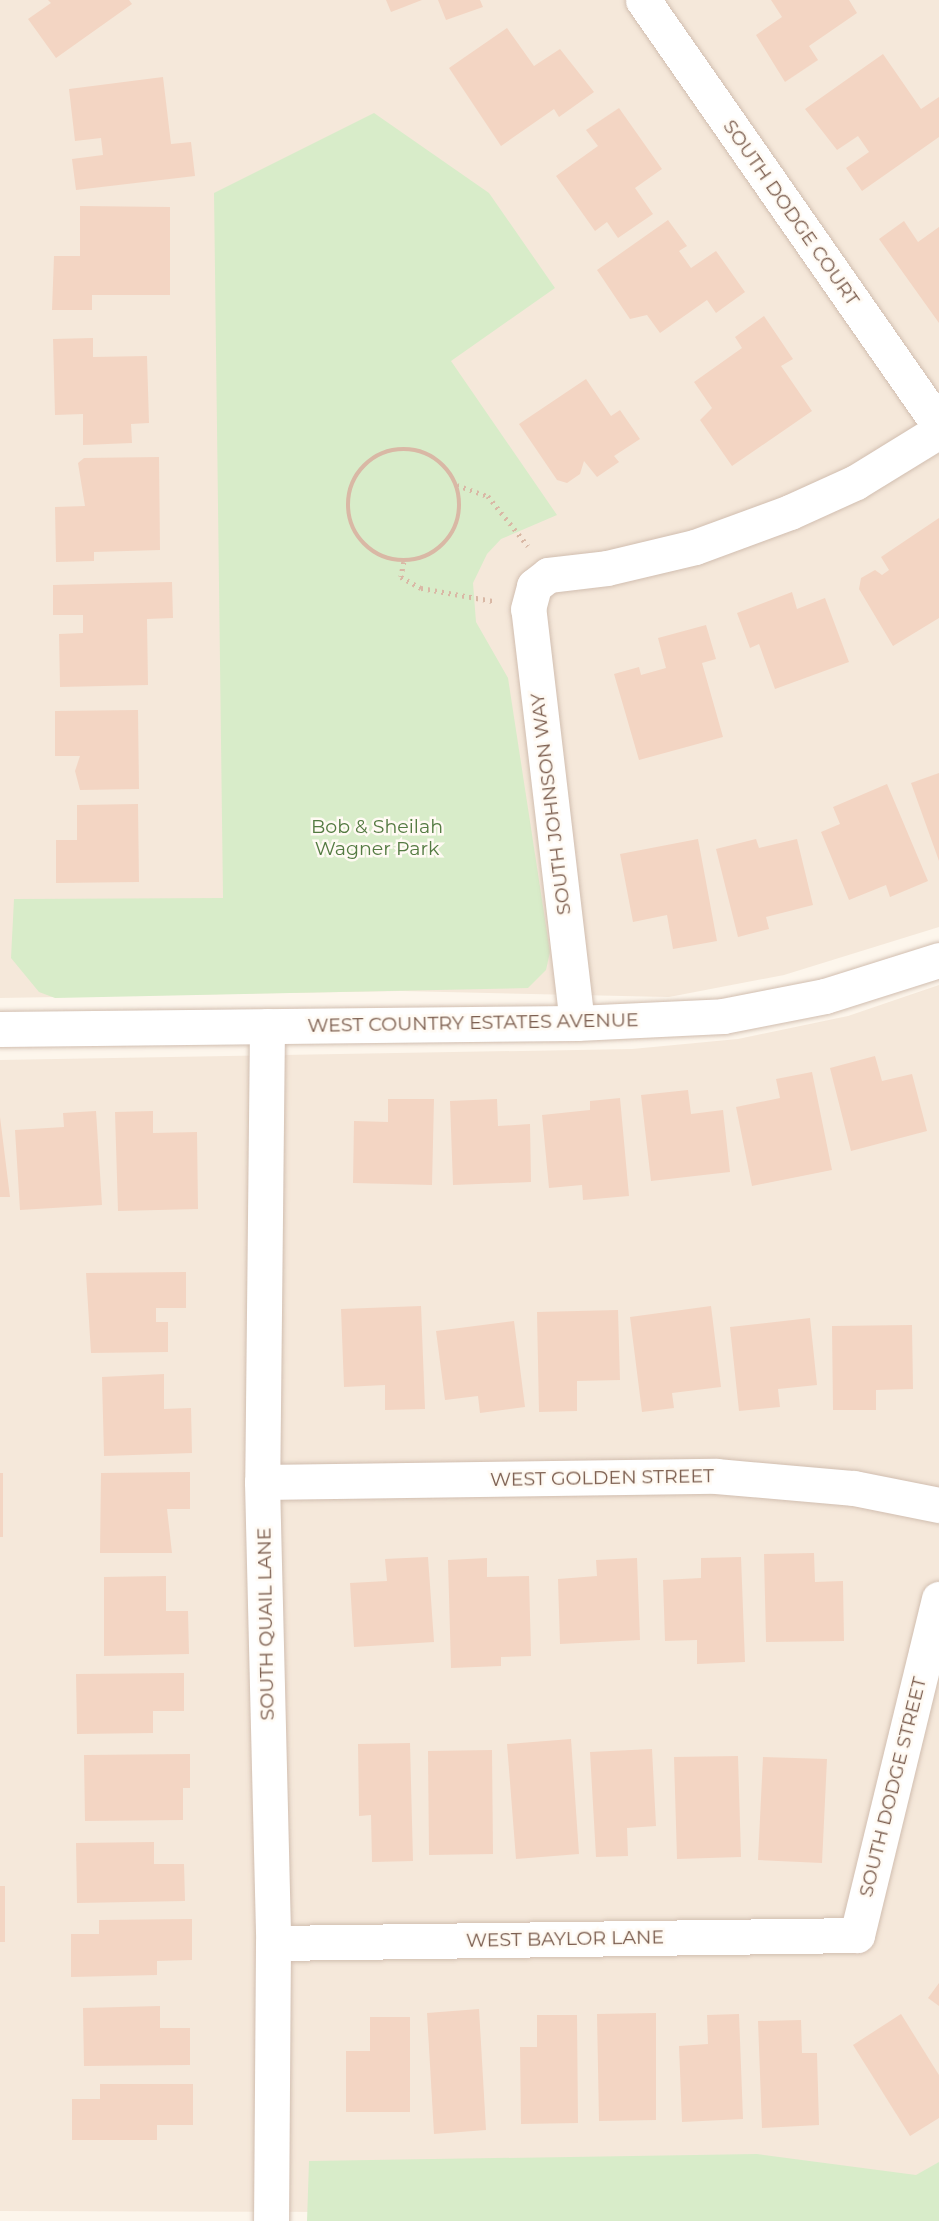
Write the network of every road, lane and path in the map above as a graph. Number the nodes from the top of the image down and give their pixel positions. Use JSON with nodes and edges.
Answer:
{"nodes":[{"id":1,"x":643,"y":0,"type":"edge"},
{"id":2,"x":939,"y":425,"type":"edge"},
{"id":3,"x":939,"y":431,"type":"edge"},
{"id":4,"x":457,"y":485,"type":"junction"},
{"id":5,"x":404,"y":562,"type":"junction"},
{"id":6,"x":537,"y":590,"type":"junction"},
{"id":7,"x":939,"y":960,"type":"edge"},
{"id":8,"x":577,"y":1023,"type":"junction"},
{"id":9,"x":267,"y":1026,"type":"junction"},
{"id":10,"x":0,"y":1029,"type":"edge"},
{"id":11,"x":262,"y":1482,"type":"junction"},
{"id":12,"x":939,"y":1505,"type":"edge"},
{"id":13,"x":939,"y":1599,"type":"edge"},
{"id":14,"x":857,"y":1934,"type":"joint"},
{"id":15,"x":273,"y":1943,"type":"junction"},
{"id":16,"x":271,"y":2221,"type":"edge"}],
"edges":[{"from":1,"to":2,"type":"street","name":"SOUTH DODGE COURT"},
{"from":3,"to":6,"type":"street"},
{"from":4,"to":5,"type":"path"},
{"from":4,"to":5,"type":"path"},
{"from":4,"to":6,"type":"path"},
{"from":5,"to":6,"type":"path"},
{"from":6,"to":8,"type":"street","name":"SOUTH JOHNSON WAY"},
{"from":7,"to":8,"type":"street","name":"WEST COUNTRY ESTATES AVENUE"},
{"from":8,"to":9,"type":"street","name":"WEST COUNTRY ESTATES AVENUE"},
{"from":9,"to":10,"type":"street","name":"WEST COUNTRY ESTATES AVENUE"},
{"from":9,"to":11,"type":"street","name":"SOUTH QUAIL LANE"},
{"from":11,"to":12,"type":"street","name":"WEST GOLDEN STREET"},
{"from":11,"to":15,"type":"street","name":"SOUTH QUAIL LANE"},
{"from":13,"to":14,"type":"street","name":"SOUTH DODGE STREET"},
{"from":14,"to":15,"type":"street","name":"WEST BAYLOR LANE"},
{"from":15,"to":16,"type":"street","name":"SOUTH QUAIL LANE"}]}
